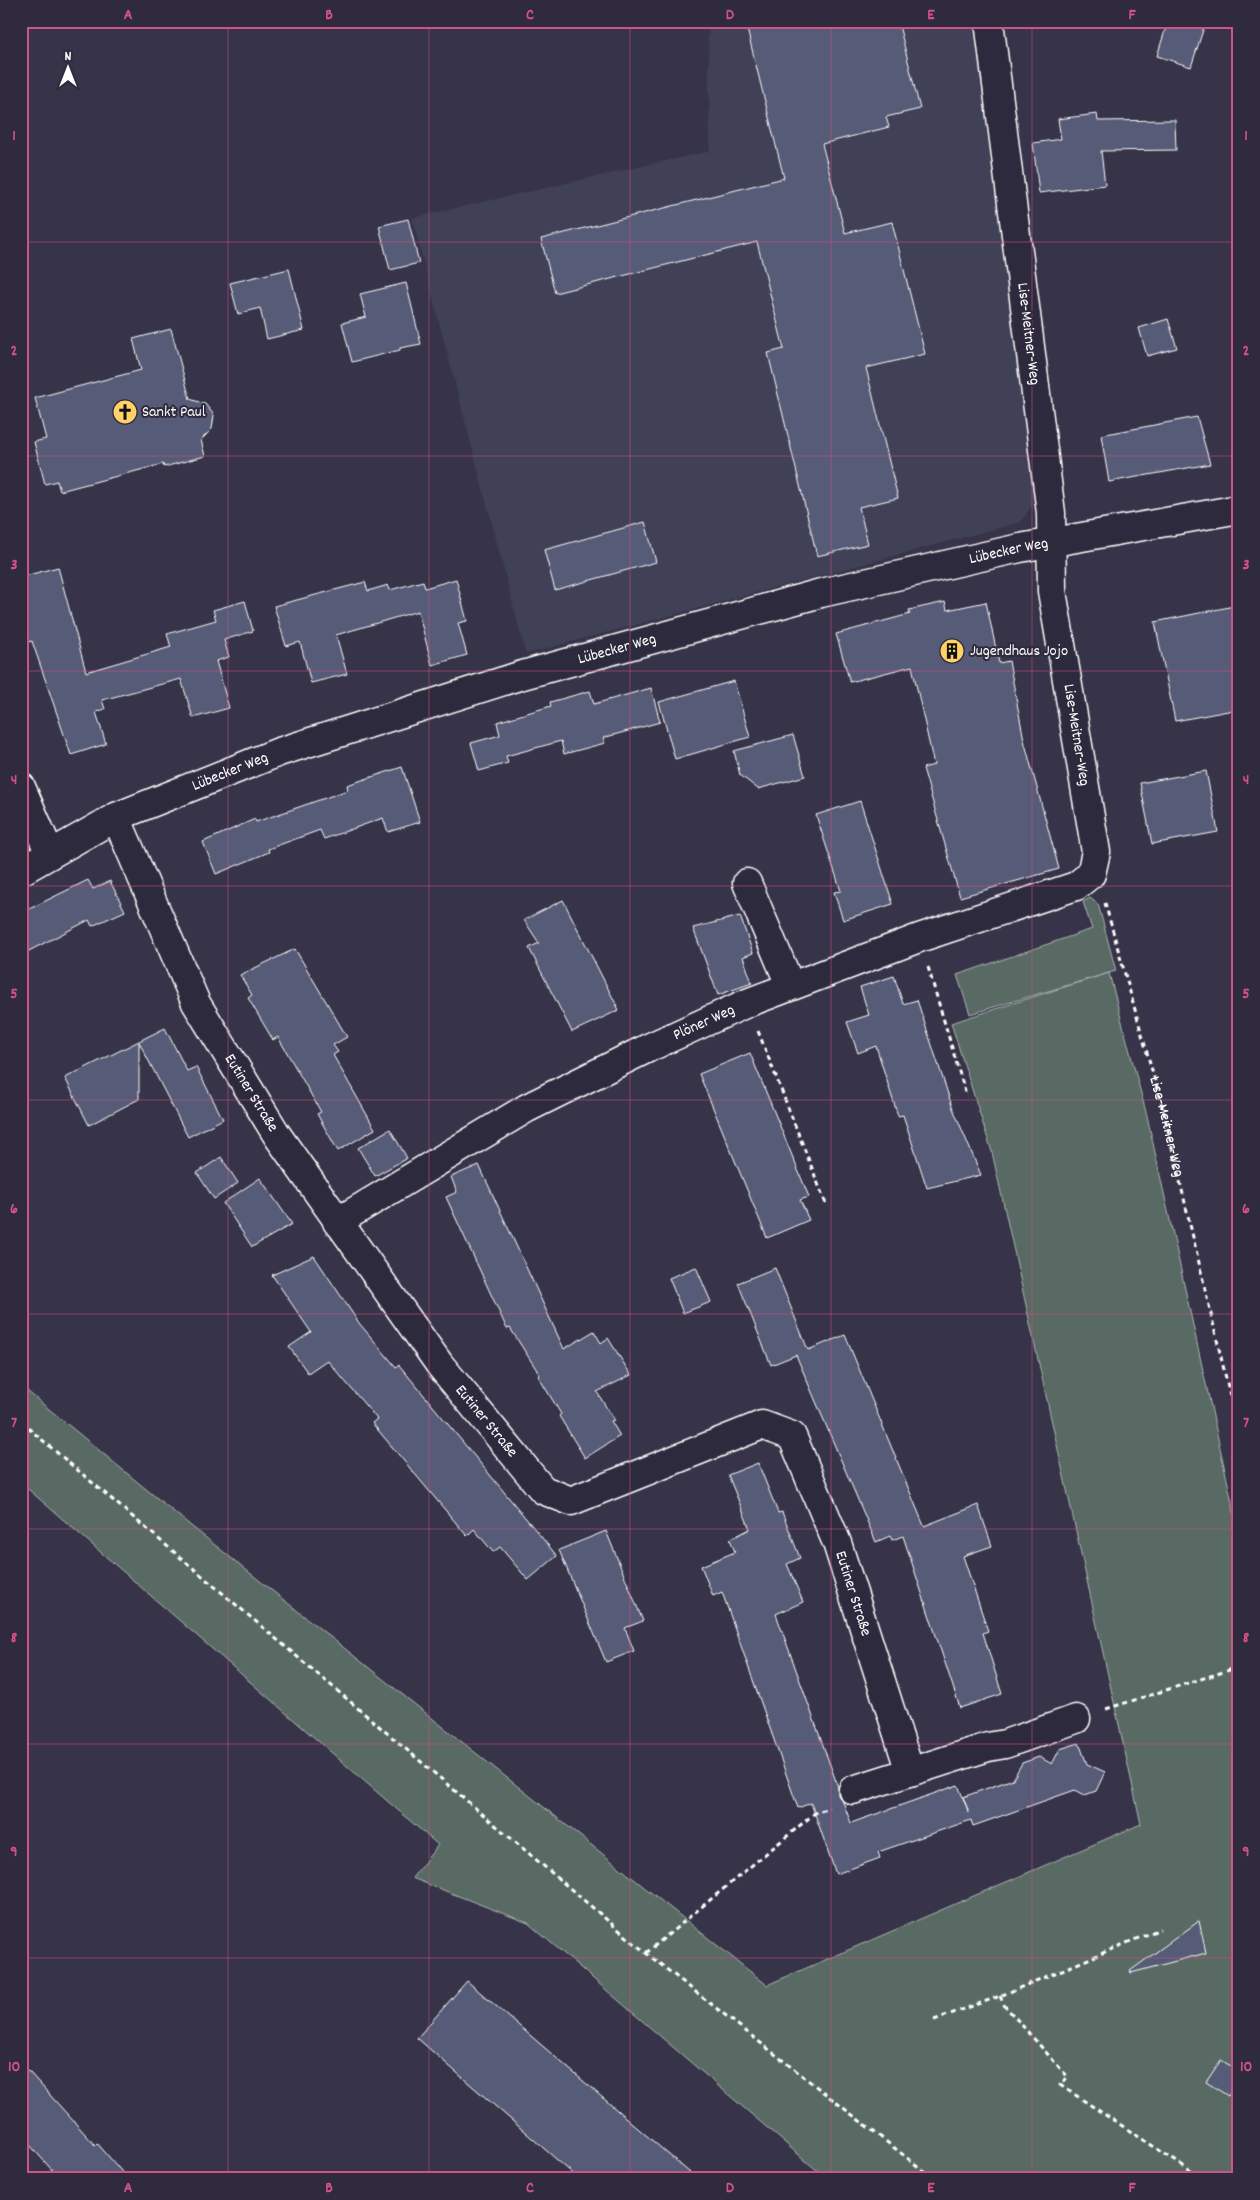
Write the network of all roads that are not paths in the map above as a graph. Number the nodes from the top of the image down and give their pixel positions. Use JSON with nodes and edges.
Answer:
{"nodes":[{"id":1,"x":989,"y":21,"type":"edge"},
{"id":2,"x":1239,"y":509,"type":"edge"},
{"id":3,"x":1050,"y":543,"type":"junction"},
{"id":4,"x":21,"y":787,"type":"edge"},
{"id":5,"x":116,"y":817,"type":"junction"},
{"id":6,"x":50,"y":854,"type":"junction"},
{"id":7,"x":21,"y":871,"type":"edge"},
{"id":8,"x":1092,"y":874,"type":"joint"},
{"id":9,"x":747,"y":883,"type":"dead end"},
{"id":10,"x":790,"y":985,"type":"junction"},
{"id":11,"x":337,"y":1222,"type":"junction"},
{"id":12,"x":1076,"y":1719,"type":"road end"},
{"id":13,"x":910,"y":1772,"type":"junction"},
{"id":14,"x":853,"y":1790,"type":"road end"}],
"edges":[{"from":1,"to":3,"type":"street","name":"Lise-Meitner-Weg"},
{"from":2,"to":3,"type":"street","name":"Lübecker Weg"},
{"from":3,"to":5,"type":"street","name":"Lübecker Weg"},
{"from":3,"to":8,"type":"street","name":"Lise-Meitner-Weg"},
{"from":4,"to":6,"type":"street"},
{"from":5,"to":6,"type":"street","name":"Lübecker Weg"},
{"from":5,"to":11,"type":"street","name":"Eutiner Straße"},
{"from":6,"to":7,"type":"street","name":"Lübecker Weg"},
{"from":8,"to":10,"type":"street","name":"Plöner Weg"},
{"from":9,"to":10,"type":"street"},
{"from":10,"to":11,"type":"street","name":"Plöner Weg"},
{"from":11,"to":13,"type":"street","name":"Eutiner Straße"},
{"from":12,"to":13,"type":"street"},
{"from":13,"to":14,"type":"street"}]}
